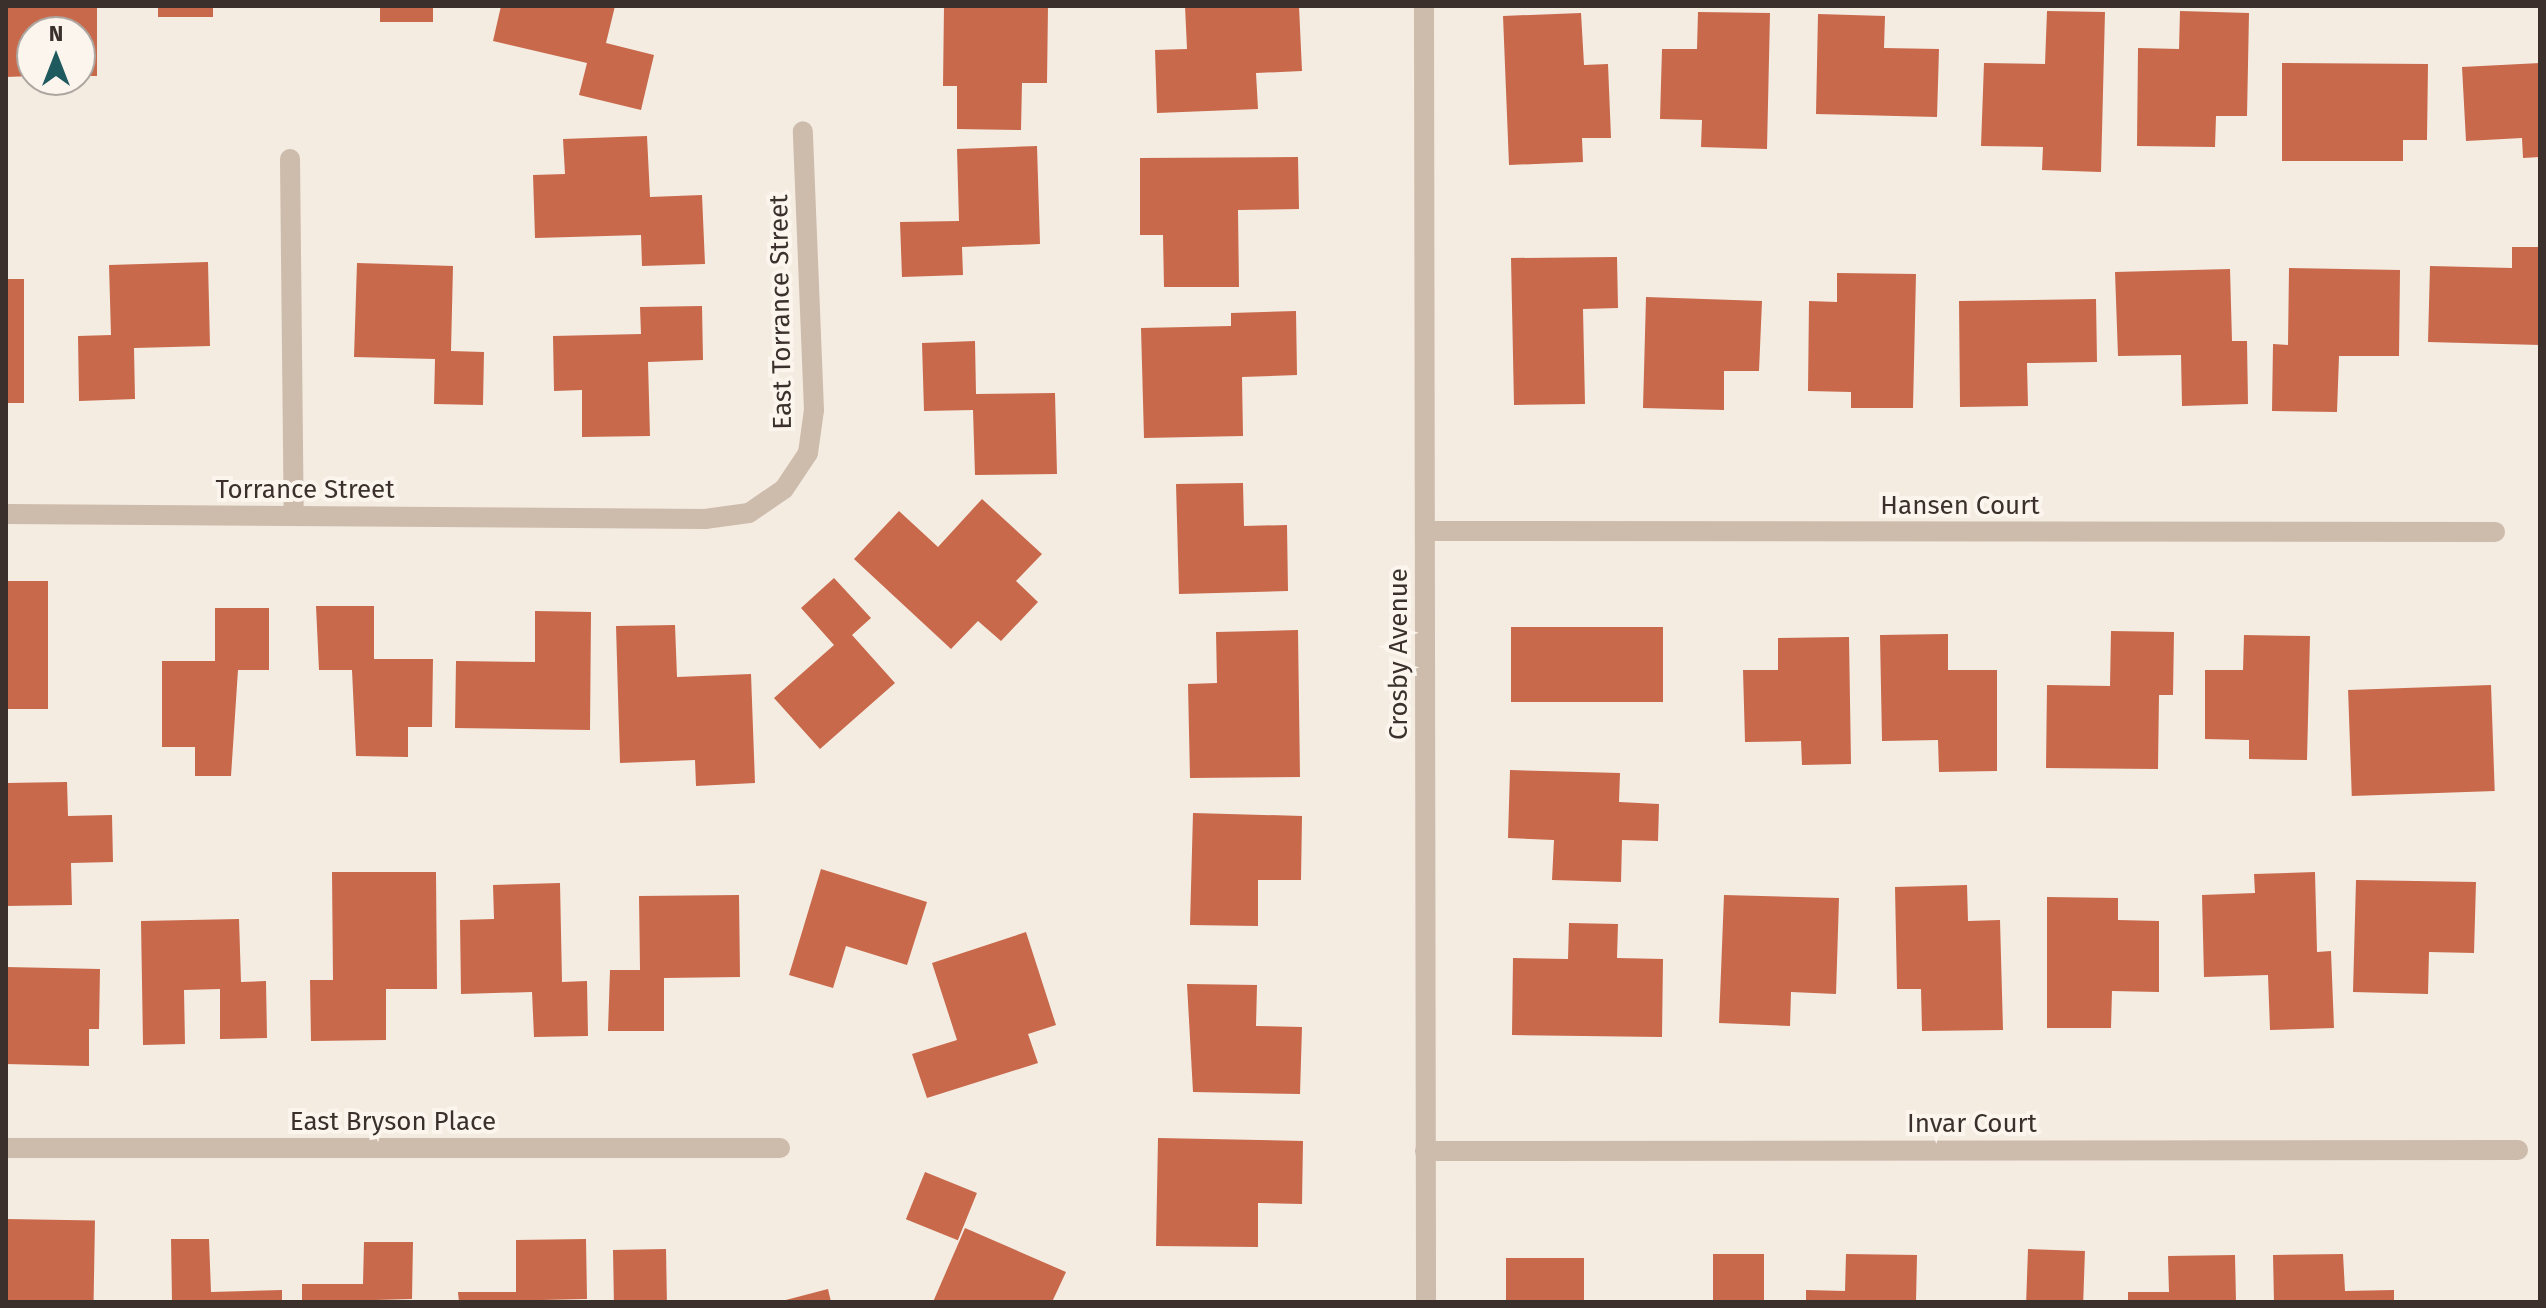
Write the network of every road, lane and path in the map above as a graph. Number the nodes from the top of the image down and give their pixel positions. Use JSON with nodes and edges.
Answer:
{"nodes":[{"id":1,"x":1424,"y":6,"type":"edge"},
{"id":2,"x":803,"y":131,"type":"dead end"},
{"id":3,"x":290,"y":159,"type":"dead end"},
{"id":4,"x":6,"y":514,"type":"edge"},
{"id":5,"x":294,"y":516,"type":"junction"},
{"id":6,"x":604,"y":518,"type":"joint"},
{"id":7,"x":1425,"y":531,"type":"junction"},
{"id":8,"x":2495,"y":532,"type":"dead end"},
{"id":9,"x":6,"y":1148,"type":"edge"},
{"id":10,"x":780,"y":1148,"type":"dead end"},
{"id":11,"x":2518,"y":1150,"type":"dead end"},
{"id":12,"x":1425,"y":1151,"type":"junction"},
{"id":13,"x":1426,"y":1302,"type":"edge"}],
"edges":[{"from":1,"to":7,"type":"street","name":"Crosby Avenue"},
{"from":2,"to":6,"type":"street","name":"East Torrance Street"},
{"from":3,"to":5,"type":"street"},
{"from":4,"to":5,"type":"street","name":"Torrance Street"},
{"from":5,"to":6,"type":"street","name":"Torrance Street"},
{"from":7,"to":8,"type":"street","name":"Hansen Court"},
{"from":7,"to":12,"type":"street","name":"Crosby Avenue"},
{"from":9,"to":10,"type":"street","name":"East Bryson Place"},
{"from":11,"to":12,"type":"street","name":"Invar Court"},
{"from":12,"to":13,"type":"street","name":"Crosby Avenue"}]}
